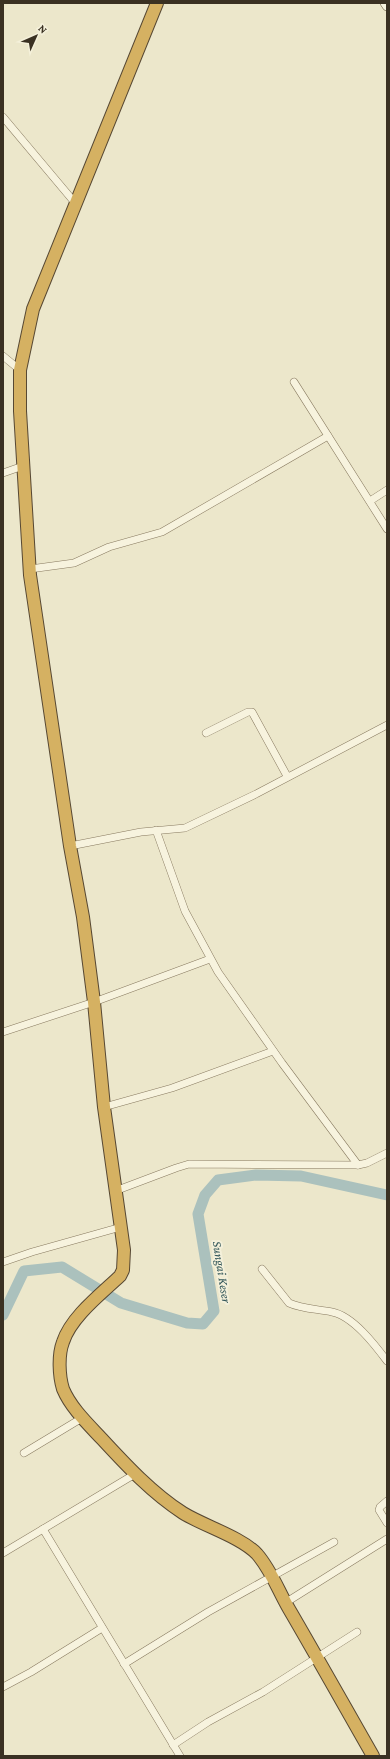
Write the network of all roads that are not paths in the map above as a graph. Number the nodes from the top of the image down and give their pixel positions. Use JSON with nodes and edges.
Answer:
{"nodes":[{"id":1,"x":385,"y":3,"type":"edge"},
{"id":2,"x":155,"y":4,"type":"edge"},
{"id":3,"x":387,"y":6,"type":"edge"},
{"id":4,"x":3,"y":117,"type":"edge"},
{"id":5,"x":76,"y":204,"type":"junction"},
{"id":6,"x":3,"y":356,"type":"edge"},
{"id":7,"x":20,"y":370,"type":"junction"},
{"id":8,"x":294,"y":382,"type":"dead end"},
{"id":9,"x":328,"y":436,"type":"junction"},
{"id":10,"x":23,"y":466,"type":"junction"},
{"id":11,"x":3,"y":473,"type":"edge"},
{"id":12,"x":387,"y":490,"type":"edge"},
{"id":13,"x":370,"y":501,"type":"junction"},
{"id":14,"x":387,"y":529,"type":"edge"},
{"id":15,"x":30,"y":569,"type":"junction"},
{"id":16,"x":387,"y":725,"type":"edge"},
{"id":17,"x":206,"y":733,"type":"dead end"},
{"id":18,"x":287,"y":776,"type":"junction"},
{"id":19,"x":156,"y":830,"type":"junction"},
{"id":20,"x":70,"y":846,"type":"junction"},
{"id":21,"x":210,"y":959,"type":"junction"},
{"id":22,"x":94,"y":1002,"type":"junction"},
{"id":23,"x":3,"y":1032,"type":"edge"},
{"id":24,"x":273,"y":1051,"type":"junction"},
{"id":25,"x":104,"y":1107,"type":"junction"},
{"id":26,"x":387,"y":1152,"type":"edge"},
{"id":27,"x":358,"y":1165,"type":"junction"},
{"id":28,"x":115,"y":1191,"type":"junction"},
{"id":29,"x":121,"y":1227,"type":"junction"},
{"id":30,"x":3,"y":1262,"type":"edge"},
{"id":31,"x":262,"y":1269,"type":"dead end"},
{"id":32,"x":387,"y":1361,"type":"edge"},
{"id":33,"x":82,"y":1418,"type":"junction"},
{"id":34,"x":24,"y":1453,"type":"dead end"},
{"id":35,"x":135,"y":1474,"type":"junction"},
{"id":36,"x":387,"y":1501,"type":"edge"},
{"id":37,"x":387,"y":1523,"type":"edge"},
{"id":38,"x":43,"y":1529,"type":"junction"},
{"id":39,"x":387,"y":1539,"type":"edge"},
{"id":40,"x":334,"y":1542,"type":"dead end"},
{"id":41,"x":3,"y":1553,"type":"edge"},
{"id":42,"x":272,"y":1576,"type":"junction"},
{"id":43,"x":285,"y":1603,"type":"junction"},
{"id":44,"x":102,"y":1628,"type":"junction"},
{"id":45,"x":356,"y":1632,"type":"dead end"},
{"id":46,"x":317,"y":1658,"type":"junction"},
{"id":47,"x":124,"y":1664,"type":"junction"},
{"id":48,"x":3,"y":1687,"type":"edge"},
{"id":49,"x":173,"y":1745,"type":"junction"},
{"id":50,"x":180,"y":1756,"type":"edge"},
{"id":51,"x":373,"y":1756,"type":"edge"}],
"edges":[{"from":1,"to":3,"type":"street"},
{"from":2,"to":5,"type":"highway"},
{"from":4,"to":5,"type":"street"},
{"from":5,"to":7,"type":"highway"},
{"from":6,"to":7,"type":"street"},
{"from":7,"to":10,"type":"highway"},
{"from":8,"to":9,"type":"street"},
{"from":9,"to":13,"type":"street"},
{"from":9,"to":15,"type":"street"},
{"from":10,"to":11,"type":"street"},
{"from":10,"to":15,"type":"highway"},
{"from":12,"to":13,"type":"street"},
{"from":13,"to":14,"type":"street"},
{"from":15,"to":20,"type":"highway"},
{"from":16,"to":18,"type":"street"},
{"from":17,"to":18,"type":"street"},
{"from":18,"to":19,"type":"street"},
{"from":19,"to":20,"type":"street"},
{"from":19,"to":21,"type":"street"},
{"from":20,"to":22,"type":"highway"},
{"from":21,"to":22,"type":"street"},
{"from":21,"to":24,"type":"street"},
{"from":22,"to":23,"type":"street"},
{"from":22,"to":25,"type":"highway"},
{"from":24,"to":25,"type":"street"},
{"from":24,"to":27,"type":"street"},
{"from":25,"to":28,"type":"highway"},
{"from":26,"to":27,"type":"street"},
{"from":27,"to":28,"type":"street"},
{"from":28,"to":29,"type":"highway"},
{"from":29,"to":30,"type":"street"},
{"from":29,"to":33,"type":"highway"},
{"from":31,"to":32,"type":"street"},
{"from":33,"to":34,"type":"street"},
{"from":33,"to":35,"type":"highway"},
{"from":35,"to":38,"type":"street"},
{"from":35,"to":42,"type":"highway"},
{"from":36,"to":37,"type":"street"},
{"from":38,"to":41,"type":"street"},
{"from":38,"to":44,"type":"street"},
{"from":39,"to":43,"type":"street"},
{"from":40,"to":42,"type":"street"},
{"from":42,"to":43,"type":"highway"},
{"from":42,"to":47,"type":"street"},
{"from":43,"to":46,"type":"highway"},
{"from":44,"to":47,"type":"street"},
{"from":44,"to":48,"type":"street"},
{"from":45,"to":46,"type":"street"},
{"from":46,"to":49,"type":"street"},
{"from":46,"to":51,"type":"highway"},
{"from":47,"to":49,"type":"street"},
{"from":49,"to":50,"type":"street"}]}
